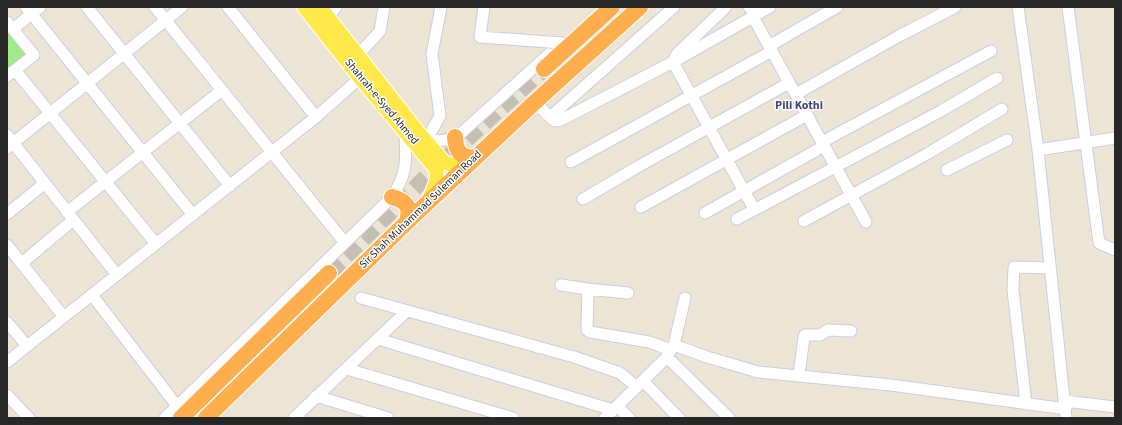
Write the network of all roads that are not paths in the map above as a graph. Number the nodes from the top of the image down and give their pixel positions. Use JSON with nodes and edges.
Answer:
{"nodes":[{"id":1,"x":87,"y":7,"type":"edge"},
{"id":2,"x":155,"y":7,"type":"edge"},
{"id":3,"x":182,"y":7,"type":"edge"},
{"id":4,"x":228,"y":7,"type":"edge"},
{"id":5,"x":304,"y":7,"type":"edge"},
{"id":6,"x":384,"y":7,"type":"edge"},
{"id":7,"x":441,"y":7,"type":"edge"},
{"id":8,"x":484,"y":7,"type":"edge"},
{"id":9,"x":601,"y":7,"type":"edge"},
{"id":10,"x":612,"y":7,"type":"edge"},
{"id":11,"x":640,"y":7,"type":"edge"},
{"id":12,"x":674,"y":7,"type":"edge"},
{"id":13,"x":726,"y":7,"type":"edge"},
{"id":14,"x":770,"y":7,"type":"edge"},
{"id":15,"x":837,"y":7,"type":"edge"},
{"id":16,"x":955,"y":7,"type":"edge"},
{"id":17,"x":1018,"y":7,"type":"edge"},
{"id":18,"x":1068,"y":7,"type":"edge"},
{"id":19,"x":33,"y":9,"type":"edge"},
{"id":20,"x":328,"y":10,"type":"edge"},
{"id":21,"x":752,"y":13,"type":"edge"},
{"id":22,"x":166,"y":20,"type":"junction"},
{"id":23,"x":10,"y":25,"type":"edge"},
{"id":24,"x":562,"y":43,"type":"junction"},
{"id":25,"x":770,"y":48,"type":"junction"},
{"id":26,"x":991,"y":51,"type":"dead end"},
{"id":27,"x":124,"y":54,"type":"junction"},
{"id":28,"x":358,"y":55,"type":"junction"},
{"id":29,"x":673,"y":62,"type":"junction"},
{"id":30,"x":544,"y":69,"type":"tunnel mouth"},
{"id":31,"x":11,"y":73,"type":"edge"},
{"id":32,"x":360,"y":78,"type":"junction"},
{"id":33,"x":997,"y":78,"type":"dead end"},
{"id":34,"x":790,"y":83,"type":"junction"},
{"id":35,"x":87,"y":84,"type":"junction"},
{"id":36,"x":222,"y":90,"type":"junction"},
{"id":37,"x":796,"y":94,"type":"junction"},
{"id":38,"x":692,"y":95,"type":"junction"},
{"id":39,"x":535,"y":102,"type":"junction"},
{"id":40,"x":1002,"y":109,"type":"dead end"},
{"id":41,"x":51,"y":113,"type":"junction"},
{"id":42,"x":807,"y":114,"type":"junction"},
{"id":43,"x":316,"y":117,"type":"junction"},
{"id":44,"x":550,"y":117,"type":"junction"},
{"id":45,"x":180,"y":123,"type":"junction"},
{"id":46,"x":710,"y":128,"type":"junction"},
{"id":47,"x":417,"y":134,"type":"junction"},
{"id":48,"x":455,"y":137,"type":"junction"},
{"id":49,"x":1115,"y":138,"type":"edge"},
{"id":50,"x":1007,"y":140,"type":"dead end"},
{"id":51,"x":9,"y":142,"type":"edge"},
{"id":52,"x":1086,"y":143,"type":"junction"},
{"id":53,"x":823,"y":144,"type":"junction"},
{"id":54,"x":1038,"y":150,"type":"junction"},
{"id":55,"x":143,"y":152,"type":"junction"},
{"id":56,"x":271,"y":152,"type":"junction"},
{"id":57,"x":727,"y":158,"type":"junction"},
{"id":58,"x":473,"y":160,"type":"junction"},
{"id":59,"x":571,"y":162,"type":"dead end"},
{"id":60,"x":836,"y":166,"type":"junction"},
{"id":61,"x":947,"y":170,"type":"dead end"},
{"id":62,"x":106,"y":182,"type":"junction"},
{"id":63,"x":45,"y":183,"type":"junction"},
{"id":64,"x":230,"y":186,"type":"junction"},
{"id":65,"x":745,"y":191,"type":"junction"},
{"id":66,"x":852,"y":196,"type":"junction"},
{"id":67,"x":392,"y":197,"type":"junction"},
{"id":68,"x":583,"y":199,"type":"dead end"},
{"id":69,"x":428,"y":202,"type":"junction"},
{"id":70,"x":641,"y":207,"type":"dead end"},
{"id":71,"x":754,"y":209,"type":"junction"},
{"id":72,"x":7,"y":214,"type":"edge"},
{"id":73,"x":705,"y":214,"type":"dead end"},
{"id":74,"x":193,"y":215,"type":"junction"},
{"id":75,"x":70,"y":216,"type":"junction"},
{"id":76,"x":737,"y":219,"type":"dead end"},
{"id":77,"x":804,"y":221,"type":"dead end"},
{"id":78,"x":407,"y":222,"type":"junction"},
{"id":79,"x":866,"y":222,"type":"dead end"},
{"id":80,"x":345,"y":243,"type":"junction"},
{"id":81,"x":156,"y":244,"type":"junction"},
{"id":82,"x":7,"y":245,"type":"edge"},
{"id":83,"x":1115,"y":250,"type":"edge"},
{"id":84,"x":11,"y":257,"type":"edge"},
{"id":85,"x":22,"y":263,"type":"junction"},
{"id":86,"x":1050,"y":268,"type":"junction"},
{"id":87,"x":329,"y":273,"type":"tunnel mouth"},
{"id":88,"x":117,"y":275,"type":"junction"},
{"id":89,"x":561,"y":285,"type":"dead end"},
{"id":90,"x":588,"y":289,"type":"junction"},
{"id":91,"x":628,"y":293,"type":"dead end"},
{"id":92,"x":92,"y":295,"type":"junction"},
{"id":93,"x":361,"y":298,"type":"dead end"},
{"id":94,"x":685,"y":298,"type":"dead end"},
{"id":95,"x":407,"y":311,"type":"junction"},
{"id":96,"x":64,"y":317,"type":"junction"},
{"id":97,"x":7,"y":322,"type":"edge"},
{"id":98,"x":851,"y":331,"type":"dead end"},
{"id":99,"x":378,"y":339,"type":"junction"},
{"id":100,"x":240,"y":345,"type":"joint"},
{"id":101,"x":26,"y":346,"type":"junction"},
{"id":102,"x":671,"y":351,"type":"junction"},
{"id":103,"x":7,"y":362,"type":"edge"},
{"id":104,"x":347,"y":369,"type":"junction"},
{"id":105,"x":799,"y":376,"type":"junction"},
{"id":106,"x":640,"y":384,"type":"junction"},
{"id":107,"x":7,"y":395,"type":"edge"},
{"id":108,"x":316,"y":396,"type":"junction"},
{"id":109,"x":1026,"y":404,"type":"junction"},
{"id":110,"x":1115,"y":407,"type":"edge"},
{"id":111,"x":615,"y":408,"type":"junction"},
{"id":112,"x":1066,"y":409,"type":"edge"},
{"id":113,"x":179,"y":414,"type":"edge"},
{"id":114,"x":29,"y":418,"type":"edge"},
{"id":115,"x":164,"y":418,"type":"edge"},
{"id":116,"x":206,"y":418,"type":"edge"},
{"id":117,"x":294,"y":418,"type":"edge"},
{"id":118,"x":388,"y":418,"type":"edge"},
{"id":119,"x":513,"y":418,"type":"edge"},
{"id":120,"x":605,"y":418,"type":"edge"},
{"id":121,"x":629,"y":418,"type":"edge"},
{"id":122,"x":679,"y":418,"type":"edge"},
{"id":123,"x":729,"y":418,"type":"edge"}],
"edges":[{"from":1,"to":27,"type":"street"},
{"from":2,"to":22,"type":"street"},
{"from":3,"to":22,"type":"street"},
{"from":4,"to":43,"type":"street"},
{"from":5,"to":32,"type":"main road","name":"Shahrah-e-Syed Ahmed"},
{"from":6,"to":28,"type":"street"},
{"from":7,"to":47,"type":"street"},
{"from":8,"to":24,"type":"street"},
{"from":9,"to":24,"type":"street"},
{"from":10,"to":30,"type":"highway"},
{"from":11,"to":39,"type":"highway","name":"Sir Shah Muhammad Suleman Road"},
{"from":12,"to":44,"type":"street"},
{"from":13,"to":29,"type":"street"},
{"from":14,"to":21,"type":"street"},
{"from":15,"to":25,"type":"street"},
{"from":16,"to":37,"type":"street"},
{"from":17,"to":54,"type":"street"},
{"from":18,"to":52,"type":"street"},
{"from":19,"to":23,"type":"street"},
{"from":19,"to":35,"type":"street"},
{"from":20,"to":28,"type":"main road","name":"Shahrah-e-Syed Ahmed"},
{"from":21,"to":25,"type":"street"},
{"from":21,"to":29,"type":"street"},
{"from":22,"to":27,"type":"street"},
{"from":22,"to":36,"type":"street"},
{"from":23,"to":31,"type":"street"},
{"from":24,"to":48,"type":"street"},
{"from":25,"to":34,"type":"street"},
{"from":25,"to":38,"type":"street"},
{"from":26,"to":53,"type":"street"},
{"from":27,"to":35,"type":"street"},
{"from":27,"to":45,"type":"street"},
{"from":28,"to":47,"type":"main road","name":"Shahrah-e-Syed Ahmed"},
{"from":29,"to":38,"type":"street"},
{"from":29,"to":44,"type":"street"},
{"from":31,"to":41,"type":"street"},
{"from":32,"to":43,"type":"street"},
{"from":32,"to":47,"type":"main road","name":"Shahrah-e-Syed Ahmed"},
{"from":33,"to":60,"type":"street"},
{"from":34,"to":37,"type":"street"},
{"from":34,"to":46,"type":"street"},
{"from":35,"to":41,"type":"street"},
{"from":35,"to":55,"type":"street"},
{"from":36,"to":45,"type":"street"},
{"from":36,"to":56,"type":"street"},
{"from":37,"to":42,"type":"street"},
{"from":38,"to":46,"type":"street"},
{"from":38,"to":59,"type":"street"},
{"from":39,"to":44,"type":"street"},
{"from":39,"to":58,"type":"highway","name":"Sir Shah Muhammad Suleman Road"},
{"from":40,"to":66,"type":"street"},
{"from":41,"to":51,"type":"street"},
{"from":41,"to":62,"type":"street"},
{"from":42,"to":53,"type":"street"},
{"from":42,"to":57,"type":"street"},
{"from":43,"to":56,"type":"street"},
{"from":45,"to":55,"type":"street"},
{"from":45,"to":64,"type":"street"},
{"from":46,"to":57,"type":"street"},
{"from":46,"to":68,"type":"street"},
{"from":47,"to":48,"type":"street"},
{"from":47,"to":58,"type":"main road","name":"Shahrah-e-Syed Ahmed"},
{"from":47,"to":67,"type":"street"},
{"from":47,"to":69,"type":"main road","name":"Shahrah-e-Syed Ahmed"},
{"from":48,"to":58,"type":"highway"},
{"from":49,"to":52,"type":"street"},
{"from":50,"to":61,"type":"street"},
{"from":51,"to":63,"type":"street"},
{"from":52,"to":54,"type":"street"},
{"from":52,"to":83,"type":"street"},
{"from":53,"to":60,"type":"street"},
{"from":53,"to":65,"type":"street"},
{"from":54,"to":86,"type":"street"},
{"from":55,"to":62,"type":"street"},
{"from":55,"to":74,"type":"street"},
{"from":56,"to":64,"type":"street"},
{"from":56,"to":80,"type":"street"},
{"from":57,"to":65,"type":"street"},
{"from":57,"to":70,"type":"street"},
{"from":58,"to":69,"type":"highway","name":"Sir Shah Muhammad Suleman Road"},
{"from":60,"to":66,"type":"street"},
{"from":60,"to":71,"type":"street"},
{"from":62,"to":75,"type":"street"},
{"from":62,"to":81,"type":"street"},
{"from":63,"to":72,"type":"street"},
{"from":63,"to":75,"type":"street"},
{"from":64,"to":74,"type":"street"},
{"from":65,"to":71,"type":"street"},
{"from":65,"to":73,"type":"street"},
{"from":66,"to":77,"type":"street"},
{"from":66,"to":79,"type":"street"},
{"from":67,"to":78,"type":"highway"},
{"from":67,"to":80,"type":"street"},
{"from":69,"to":78,"type":"highway","name":"Sir Shah Muhammad Suleman Road"},
{"from":71,"to":76,"type":"street"},
{"from":74,"to":81,"type":"street"},
{"from":75,"to":85,"type":"street"},
{"from":75,"to":88,"type":"street"},
{"from":78,"to":116,"type":"highway","name":"Sir Shah Muhammad Suleman Road"},
{"from":80,"to":100,"type":"street"},
{"from":81,"to":88,"type":"street"},
{"from":82,"to":84,"type":"street"},
{"from":84,"to":85,"type":"street"},
{"from":85,"to":96,"type":"street"},
{"from":86,"to":109,"type":"street"},
{"from":86,"to":112,"type":"street"},
{"from":87,"to":113,"type":"highway"},
{"from":88,"to":92,"type":"street"},
{"from":89,"to":90,"type":"street"},
{"from":90,"to":91,"type":"street"},
{"from":90,"to":102,"type":"street"},
{"from":92,"to":96,"type":"street"},
{"from":92,"to":113,"type":"street"},
{"from":93,"to":95,"type":"street"},
{"from":94,"to":102,"type":"street"},
{"from":95,"to":99,"type":"street"},
{"from":95,"to":106,"type":"street"},
{"from":96,"to":101,"type":"street"},
{"from":97,"to":101,"type":"street"},
{"from":98,"to":105,"type":"street"},
{"from":99,"to":104,"type":"street"},
{"from":99,"to":111,"type":"street"},
{"from":100,"to":113,"type":"highway"},
{"from":101,"to":103,"type":"street"},
{"from":102,"to":105,"type":"street"},
{"from":102,"to":106,"type":"street"},
{"from":102,"to":123,"type":"street"},
{"from":104,"to":108,"type":"street"},
{"from":104,"to":119,"type":"street"},
{"from":105,"to":109,"type":"street"},
{"from":106,"to":111,"type":"street"},
{"from":106,"to":122,"type":"street"},
{"from":107,"to":114,"type":"street"},
{"from":108,"to":117,"type":"street"},
{"from":108,"to":118,"type":"street"},
{"from":109,"to":112,"type":"street"},
{"from":110,"to":112,"type":"street"},
{"from":111,"to":120,"type":"street"},
{"from":111,"to":121,"type":"street"},
{"from":113,"to":115,"type":"street"}]}
